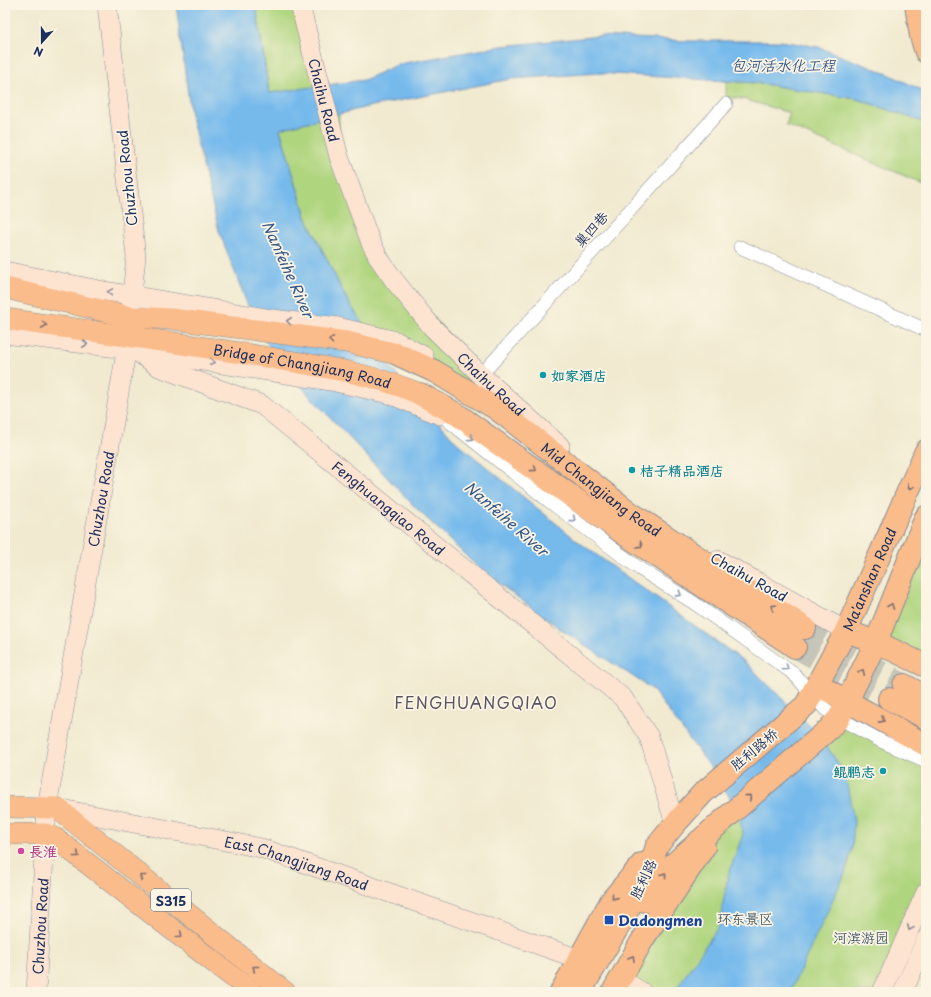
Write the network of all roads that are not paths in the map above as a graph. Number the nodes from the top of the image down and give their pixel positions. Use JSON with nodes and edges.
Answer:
{"nodes":[{"id":1,"x":108,"y":5,"type":"edge"},
{"id":2,"x":118,"y":5,"type":"edge"},
{"id":3,"x":300,"y":5,"type":"edge"},
{"id":4,"x":916,"y":5,"type":"edge"},
{"id":5,"x":926,"y":52,"type":"edge"},
{"id":6,"x":726,"y":104,"type":"dead end"},
{"id":7,"x":740,"y":247,"type":"dead end"},
{"id":8,"x":5,"y":271,"type":"edge"},
{"id":9,"x":5,"y":288,"type":"edge"},
{"id":10,"x":137,"y":296,"type":"junction"},
{"id":11,"x":174,"y":311,"type":"junction"},
{"id":12,"x":5,"y":319,"type":"edge"},
{"id":13,"x":926,"y":330,"type":"edge"},
{"id":14,"x":5,"y":334,"type":"edge"},
{"id":15,"x":133,"y":335,"type":"junction"},
{"id":16,"x":396,"y":348,"type":"junction"},
{"id":17,"x":178,"y":350,"type":"junction"},
{"id":18,"x":480,"y":375,"type":"junction"},
{"id":19,"x":420,"y":394,"type":"joint"},
{"id":20,"x":440,"y":415,"type":"joint"},
{"id":21,"x":516,"y":415,"type":"junction"},
{"id":22,"x":534,"y":423,"type":"junction"},
{"id":23,"x":926,"y":451,"type":"edge"},
{"id":24,"x":570,"y":466,"type":"junction"},
{"id":25,"x":926,"y":517,"type":"edge"},
{"id":26,"x":846,"y":631,"type":"junction"},
{"id":27,"x":876,"y":642,"type":"junction"},
{"id":28,"x":926,"y":666,"type":"edge"},
{"id":29,"x":812,"y":695,"type":"junction"},
{"id":30,"x":926,"y":697,"type":"edge"},
{"id":31,"x":843,"y":710,"type":"junction"},
{"id":32,"x":926,"y":718,"type":"edge"},
{"id":33,"x":820,"y":736,"type":"joint"},
{"id":34,"x":926,"y":745,"type":"edge"},
{"id":35,"x":926,"y":762,"type":"edge"},
{"id":36,"x":703,"y":793,"type":"joint"},
{"id":37,"x":5,"y":807,"type":"edge"},
{"id":38,"x":52,"y":808,"type":"junction"},
{"id":39,"x":720,"y":823,"type":"junction"},
{"id":40,"x":675,"y":824,"type":"junction"},
{"id":41,"x":5,"y":834,"type":"edge"},
{"id":42,"x":50,"y":836,"type":"junction"},
{"id":43,"x":657,"y":846,"type":"junction"},
{"id":44,"x":926,"y":892,"type":"edge"},
{"id":45,"x":926,"y":939,"type":"edge"},
{"id":46,"x":579,"y":959,"type":"junction"},
{"id":47,"x":616,"y":986,"type":"edge"},
{"id":48,"x":36,"y":992,"type":"edge"},
{"id":49,"x":47,"y":992,"type":"edge"},
{"id":50,"x":252,"y":992,"type":"edge"},
{"id":51,"x":285,"y":992,"type":"edge"},
{"id":52,"x":561,"y":992,"type":"edge"},
{"id":53,"x":580,"y":992,"type":"edge"},
{"id":54,"x":594,"y":992,"type":"edge"},
{"id":55,"x":642,"y":992,"type":"edge"},
{"id":56,"x":882,"y":992,"type":"edge"},
{"id":57,"x":902,"y":992,"type":"edge"}],
"edges":[{"from":1,"to":10,"type":"street","name":"Chuzhou Road"},
{"from":2,"to":10,"type":"street","name":"Chuzhou Road"},
{"from":3,"to":18,"type":"street","name":"Chaihu Road"},
{"from":4,"to":5,"type":"highway"},
{"from":6,"to":18,"type":"street","name":"巢四巷"},
{"from":7,"to":13,"type":"street"},
{"from":10,"to":8,"type":"street","one_way":true},
{"from":9,"to":15,"type":"main road"},
{"from":10,"to":11,"type":"street"},
{"from":10,"to":15,"type":"street","name":"Chuzhou Road"},
{"from":11,"to":15,"type":"main road","name":"Bridge of Changjiang Road"},
{"from":16,"to":11,"type":"main road","name":"Bridge of Changjiang Road","one_way":true},
{"from":12,"to":15,"type":"main road","one_way":true},
{"from":14,"to":15,"type":"street","one_way":true},
{"from":15,"to":17,"type":"main road","name":"Bridge of Changjiang Road"},
{"from":15,"to":38,"type":"street","name":"Chuzhou Road"},
{"from":15,"to":40,"type":"street","name":"Fenghuangqiao Road"},
{"from":16,"to":21,"type":"street"},
{"from":16,"to":24,"type":"highway","name":"Mid Changjiang Road"},
{"from":17,"to":19,"type":"main road","name":"Bridge of Changjiang Road"},
{"from":17,"to":20,"type":"street","one_way":true},
{"from":18,"to":21,"type":"street"},
{"from":18,"to":22,"type":"street","name":"Chaihu Road"},
{"from":19,"to":24,"type":"highway","name":"Mid Changjiang Road","one_way":true},
{"from":20,"to":29,"type":"street","one_way":true},
{"from":21,"to":22,"type":"street"},
{"from":21,"to":24,"type":"street"},
{"from":22,"to":26,"type":"street","name":"Chaihu Road"},
{"from":23,"to":26,"type":"highway","name":"Ma'anshan Road","one_way":true},
{"from":27,"to":25,"type":"highway","name":"Ma'anshan Road","one_way":true},
{"from":26,"to":27,"type":"highway"},
{"from":26,"to":29,"type":"highway","name":"Ma'anshan Road"},
{"from":27,"to":28,"type":"highway"},
{"from":31,"to":27,"type":"highway","name":"Ma'anshan Road","one_way":true},
{"from":29,"to":31,"type":"highway"},
{"from":29,"to":36,"type":"highway","name":"胜利路桥"},
{"from":30,"to":32,"type":"highway"},
{"from":31,"to":33,"type":"highway","name":"Ma'anshan Road"},
{"from":31,"to":34,"type":"highway","one_way":true},
{"from":31,"to":35,"type":"street"},
{"from":39,"to":33,"type":"highway","name":"胜利路","one_way":true},
{"from":36,"to":40,"type":"highway","name":"胜利路"},
{"from":37,"to":38,"type":"main road","name":"East Changjiang Road"},
{"from":38,"to":42,"type":"street","name":"Chuzhou Road"},
{"from":38,"to":46,"type":"street","name":"East Changjiang Road"},
{"from":51,"to":38,"type":"main road","number":"S315","one_way":true},
{"from":47,"to":39,"type":"highway","one_way":true},
{"from":54,"to":39,"type":"highway","name":"胜利路","one_way":true},
{"from":40,"to":43,"type":"highway","name":"胜利路"},
{"from":41,"to":42,"type":"main road"},
{"from":42,"to":48,"type":"street","name":"Chuzhou Road"},
{"from":42,"to":49,"type":"street","name":"Chuzhou Road"},
{"from":42,"to":50,"type":"main road","number":"S315","one_way":true},
{"from":43,"to":46,"type":"highway","one_way":true},
{"from":43,"to":53,"type":"highway","name":"胜利路"},
{"from":44,"to":56,"type":"street","one_way":true},
{"from":45,"to":57,"type":"street"},
{"from":46,"to":52,"type":"highway"},
{"from":47,"to":55,"type":"street"}]}
